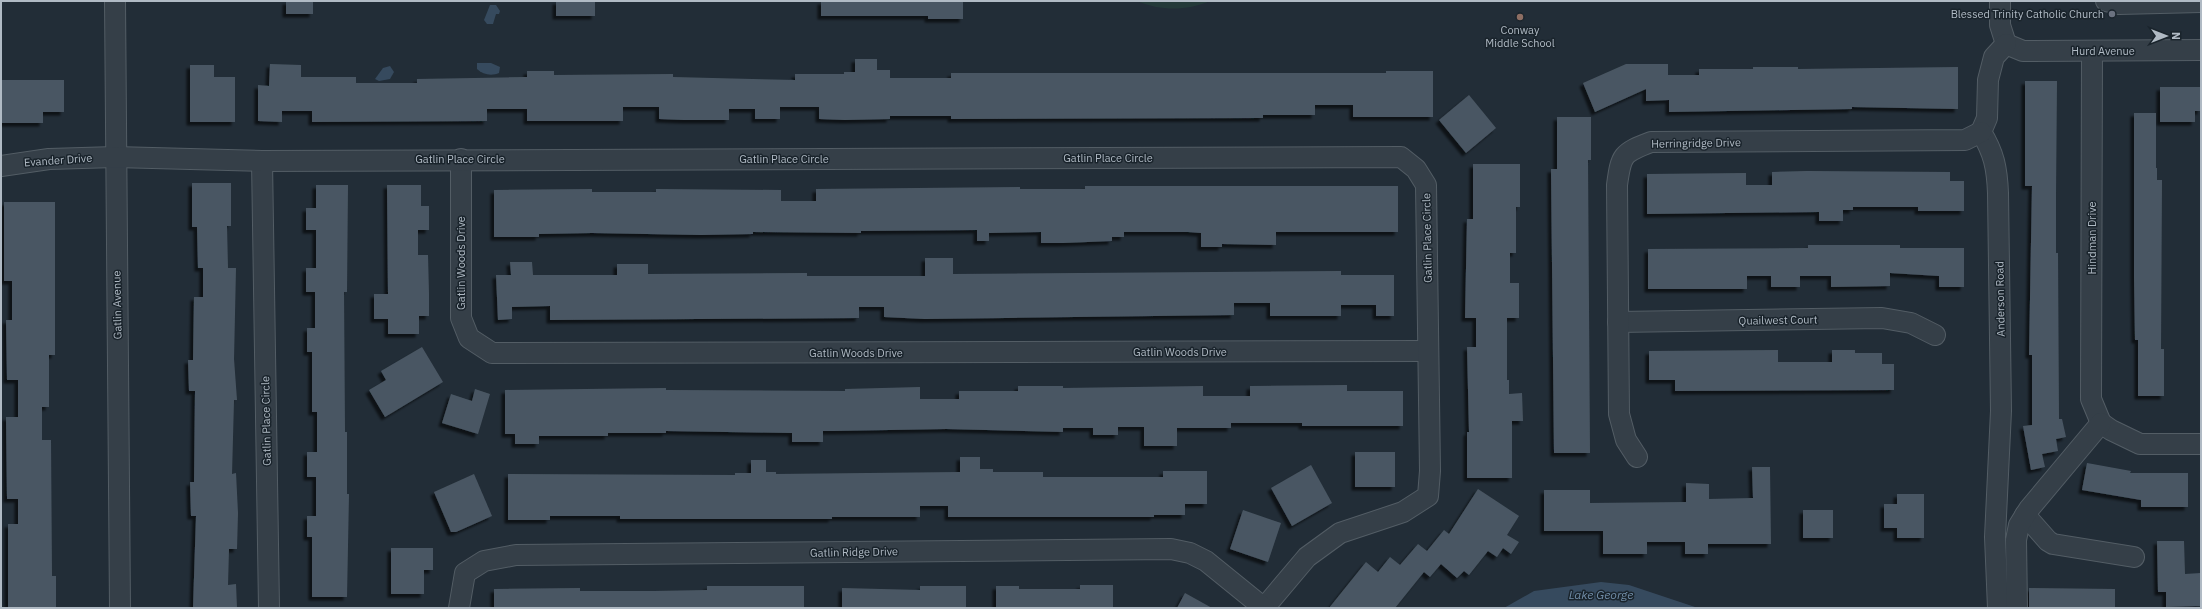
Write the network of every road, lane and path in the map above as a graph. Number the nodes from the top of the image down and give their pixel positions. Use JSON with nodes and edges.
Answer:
{"nodes":[{"id":1,"x":115,"y":1,"type":"edge"},
{"id":2,"x":2000,"y":1,"type":"edge"},
{"id":3,"x":2106,"y":1,"type":"edge"},
{"id":4,"x":2145,"y":2,"type":"edge"},
{"id":5,"x":2201,"y":2,"type":"edge"},
{"id":6,"x":2006,"y":44,"type":"junction"},
{"id":7,"x":2201,"y":50,"type":"edge"},
{"id":8,"x":2092,"y":51,"type":"junction"},
{"id":9,"x":1981,"y":132,"type":"junction"},
{"id":10,"x":115,"y":156,"type":"junction"},
{"id":11,"x":461,"y":159,"type":"junction"},
{"id":12,"x":262,"y":161,"type":"junction"},
{"id":13,"x":1,"y":166,"type":"edge"},
{"id":14,"x":1618,"y":322,"type":"junction"},
{"id":15,"x":1935,"y":335,"type":"dead end"},
{"id":16,"x":1428,"y":351,"type":"junction"},
{"id":17,"x":2101,"y":423,"type":"junction"},
{"id":18,"x":2201,"y":444,"type":"edge"},
{"id":19,"x":1637,"y":457,"type":"dead end"},
{"id":20,"x":2025,"y":515,"type":"junction"},
{"id":21,"x":2134,"y":557,"type":"dead end"},
{"id":22,"x":120,"y":608,"type":"edge"},
{"id":23,"x":269,"y":608,"type":"edge"},
{"id":24,"x":459,"y":608,"type":"edge"},
{"id":25,"x":1264,"y":608,"type":"edge"},
{"id":26,"x":1998,"y":608,"type":"edge"},
{"id":27,"x":2017,"y":608,"type":"edge"}],
"edges":[{"from":1,"to":10,"type":"street","name":"Gatlin Avenue"},
{"from":2,"to":6,"type":"street"},
{"from":3,"to":4,"type":"street"},
{"from":4,"to":5,"type":"street"},
{"from":6,"to":8,"type":"street","name":"Hurd Avenue"},
{"from":6,"to":9,"type":"street"},
{"from":7,"to":8,"type":"street","name":"Hurd Avenue"},
{"from":8,"to":17,"type":"street","name":"Hindman Drive"},
{"from":9,"to":14,"type":"street","name":"Herringridge Drive"},
{"from":9,"to":26,"type":"street","name":"Anderson Road"},
{"from":10,"to":12,"type":"street","name":"Gatlin Place Circle"},
{"from":10,"to":13,"type":"street","name":"Evander Drive"},
{"from":10,"to":22,"type":"street","name":"Gatlin Avenue"},
{"from":11,"to":12,"type":"street","name":"Gatlin Place Circle"},
{"from":11,"to":16,"type":"street","name":"Gatlin Woods Drive"},
{"from":11,"to":16,"type":"street","name":"Gatlin Place Circle"},
{"from":12,"to":23,"type":"street","name":"Gatlin Place Circle"},
{"from":14,"to":15,"type":"street","name":"Quailwest Court"},
{"from":14,"to":19,"type":"street","name":"Herringridge Drive"},
{"from":16,"to":25,"type":"street","name":"Gatlin Place Circle"},
{"from":17,"to":18,"type":"street"},
{"from":17,"to":20,"type":"street"},
{"from":20,"to":21,"type":"street"},
{"from":20,"to":27,"type":"street"},
{"from":24,"to":25,"type":"street","name":"Gatlin Ridge Drive"}]}
